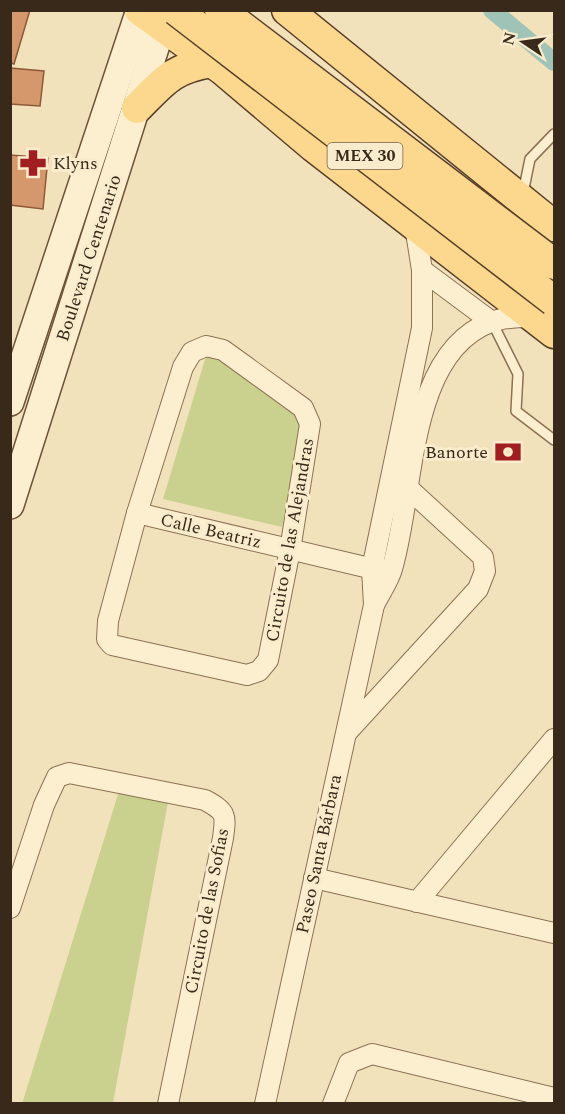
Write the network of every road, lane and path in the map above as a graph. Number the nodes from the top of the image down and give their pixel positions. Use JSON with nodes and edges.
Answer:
{"nodes":[{"id":1,"x":220,"y":10,"type":"edge"},
{"id":2,"x":237,"y":10,"type":"edge"},
{"id":3,"x":287,"y":10,"type":"edge"},
{"id":4,"x":154,"y":13,"type":"edge"},
{"id":5,"x":217,"y":66,"type":"junction"},
{"id":6,"x":136,"y":108,"type":"junction"},
{"id":7,"x":555,"y":134,"type":"edge"},
{"id":8,"x":522,"y":199,"type":"junction"},
{"id":9,"x":415,"y":226,"type":"junction"},
{"id":10,"x":555,"y":226,"type":"edge"},
{"id":11,"x":555,"y":264,"type":"edge"},
{"id":12,"x":422,"y":270,"type":"junction"},
{"id":13,"x":547,"y":317,"type":"edge"},
{"id":14,"x":492,"y":322,"type":"junction"},
{"id":15,"x":10,"y":402,"type":"edge"},
{"id":16,"x":555,"y":440,"type":"edge"},
{"id":17,"x":408,"y":489,"type":"junction"},
{"id":18,"x":10,"y":504,"type":"edge"},
{"id":19,"x":137,"y":513,"type":"junction"},
{"id":20,"x":290,"y":550,"type":"junction"},
{"id":21,"x":381,"y":571,"type":"junction"},
{"id":22,"x":346,"y":733,"type":"junction"},
{"id":23,"x":555,"y":739,"type":"edge"},
{"id":24,"x":314,"y":878,"type":"junction"},
{"id":25,"x":417,"y":902,"type":"junction"},
{"id":26,"x":10,"y":908,"type":"edge"},
{"id":27,"x":555,"y":933,"type":"edge"},
{"id":28,"x":555,"y":1098,"type":"edge"},
{"id":29,"x":168,"y":1104,"type":"edge"},
{"id":30,"x":265,"y":1104,"type":"edge"},
{"id":31,"x":333,"y":1104,"type":"edge"}],
"edges":[{"from":1,"to":11,"type":"main road","number":"MEX 30","bridge":true},
{"from":2,"to":5,"type":"main road"},
{"from":3,"to":8,"type":"main road"},
{"from":4,"to":5,"type":"main road"},
{"from":4,"to":6,"type":"main road","name":"Boulevard Centenario"},
{"from":4,"to":13,"type":"main road","number":"MEX 30","bridge":true},
{"from":4,"to":15,"type":"main road","name":"Boulevard Centenario"},
{"from":5,"to":6,"type":"main road"},
{"from":5,"to":9,"type":"main road"},
{"from":6,"to":18,"type":"main road","name":"Boulevard Centenario"},
{"from":7,"to":8,"type":"lane"},
{"from":8,"to":10,"type":"main road"},
{"from":9,"to":12,"type":"street","name":"Paseo Santa Bárbara"},
{"from":9,"to":13,"type":"main road"},
{"from":12,"to":14,"type":"street"},
{"from":12,"to":21,"type":"street","name":"Paseo Santa Bárbara"},
{"from":13,"to":14,"type":"street","name":"Paseo Santa Bárbara"},
{"from":14,"to":16,"type":"lane"},
{"from":14,"to":17,"type":"street","name":"Paseo Santa Bárbara"},
{"from":17,"to":21,"type":"street","name":"Paseo Santa Bárbara"},
{"from":17,"to":22,"type":"street"},
{"from":19,"to":20,"type":"street","name":"Calle Beatriz"},
{"from":19,"to":20,"type":"street","name":"Circuito de las Alejandras"},
{"from":19,"to":20,"type":"street","name":"Circuito de las Alejandras"},
{"from":20,"to":21,"type":"street","name":"Calle Beatriz"},
{"from":21,"to":22,"type":"street","name":"Paseo Santa Bárbara"},
{"from":22,"to":24,"type":"street","name":"Paseo Santa Bárbara"},
{"from":23,"to":25,"type":"street"},
{"from":24,"to":25,"type":"street"},
{"from":24,"to":30,"type":"street","name":"Paseo Santa Bárbara"},
{"from":25,"to":27,"type":"street"},
{"from":26,"to":29,"type":"street","name":"Circuito de las Sofias"},
{"from":28,"to":31,"type":"street"}]}
